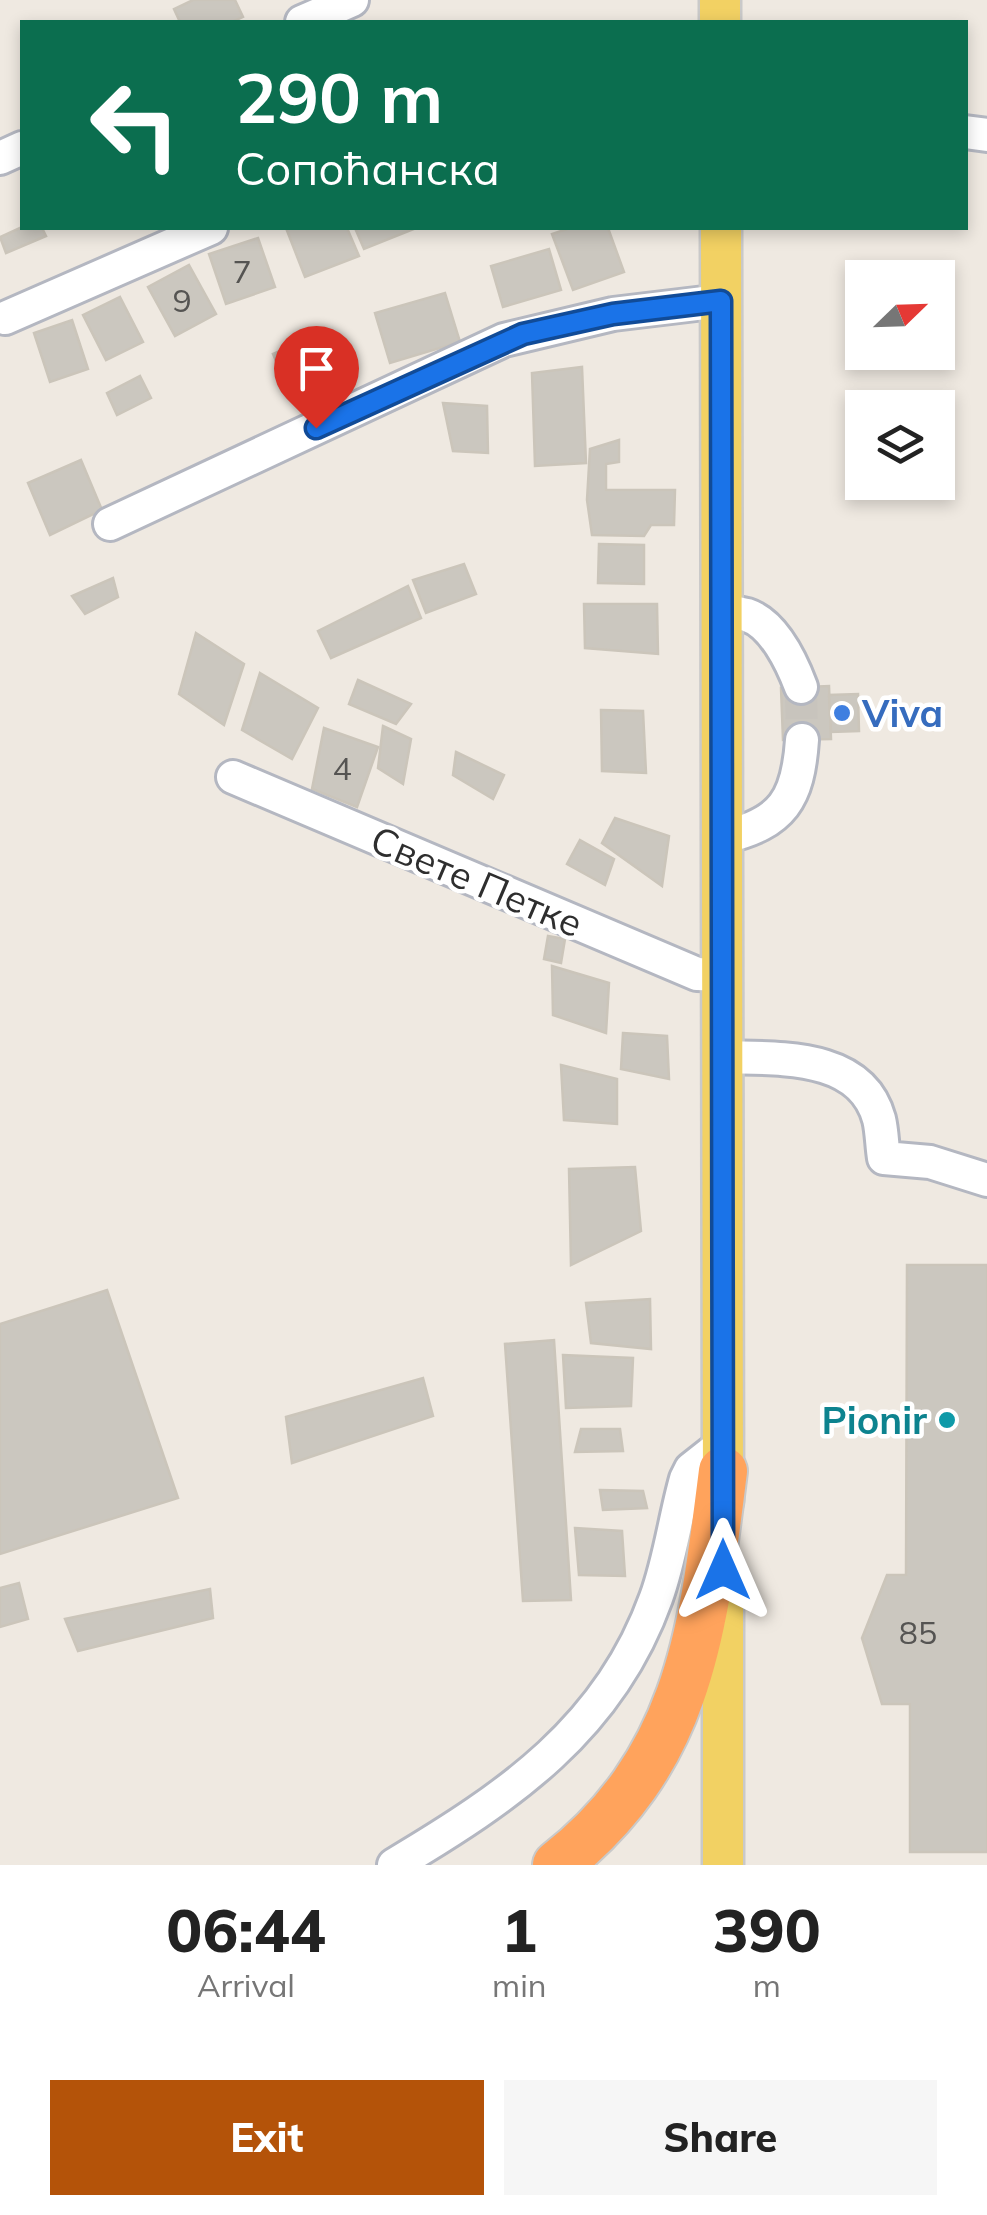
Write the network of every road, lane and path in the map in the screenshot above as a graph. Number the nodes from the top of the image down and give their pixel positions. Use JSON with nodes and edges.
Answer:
{"nodes":[{"id":1,"x":352,"y":0,"type":"edge"},
{"id":2,"x":307,"y":20,"type":"edge"},
{"id":3,"x":206,"y":230,"type":"edge"},
{"id":4,"x":721,"y":230,"type":"edge"},
{"id":5,"x":721,"y":301,"type":"junction"},
{"id":6,"x":5,"y":318,"type":"dead end"},
{"id":7,"x":110,"y":524,"type":"dead end"},
{"id":8,"x":723,"y":610,"type":"junction"},
{"id":9,"x":800,"y":687,"type":"tunnel mouth"},
{"id":10,"x":802,"y":740,"type":"tunnel mouth"},
{"id":11,"x":233,"y":778,"type":"dead end"},
{"id":12,"x":724,"y":837,"type":"junction"},
{"id":13,"x":724,"y":975,"type":"junction"},
{"id":14,"x":724,"y":1057,"type":"junction"},
{"id":15,"x":987,"y":1180,"type":"edge"},
{"id":16,"x":724,"y":1457,"type":"junction"},
{"id":17,"x":394,"y":1865,"type":"edge"},
{"id":18,"x":556,"y":1865,"type":"edge"},
{"id":19,"x":722,"y":1865,"type":"edge"}],
"edges":[{"from":1,"to":2,"type":"street"},
{"from":3,"to":6,"type":"street"},
{"from":4,"to":5,"type":"main road"},
{"from":5,"to":7,"type":"street"},
{"from":5,"to":8,"type":"main road"},
{"from":8,"to":9,"type":"street"},
{"from":8,"to":12,"type":"main road"},
{"from":10,"to":12,"type":"street"},
{"from":11,"to":13,"type":"street","name":"Свете Петке"},
{"from":12,"to":13,"type":"main road"},
{"from":13,"to":14,"type":"main road"},
{"from":14,"to":15,"type":"street"},
{"from":14,"to":16,"type":"main road"},
{"from":16,"to":17,"type":"street"},
{"from":16,"to":18,"type":"highway"},
{"from":16,"to":19,"type":"main road"}]}
